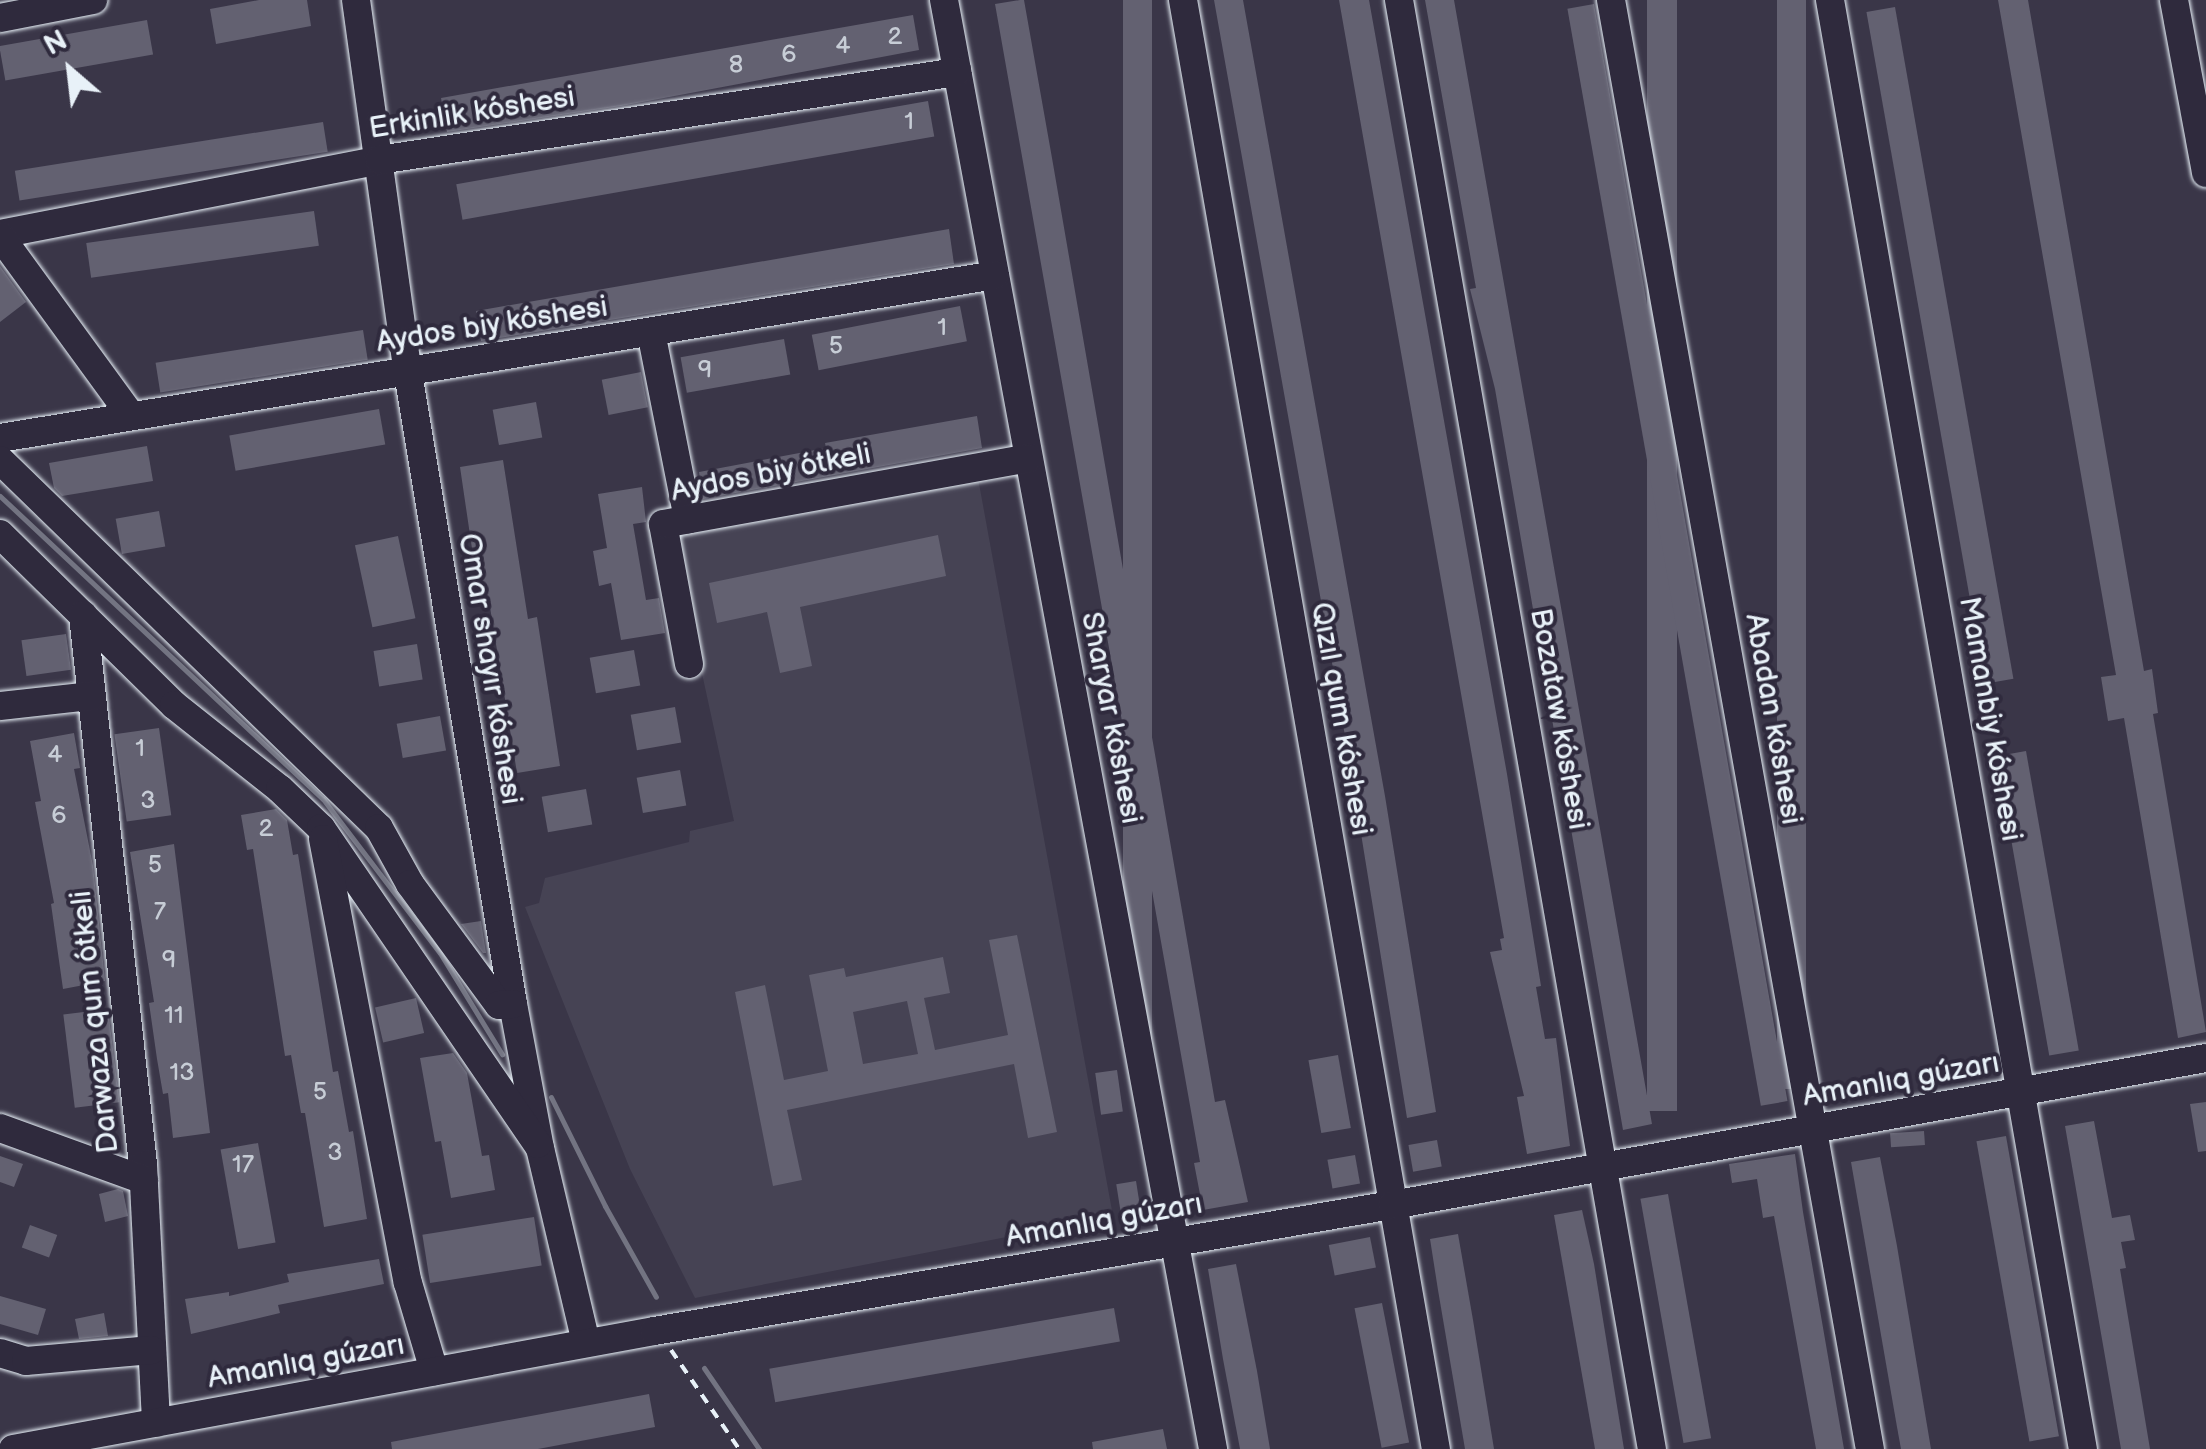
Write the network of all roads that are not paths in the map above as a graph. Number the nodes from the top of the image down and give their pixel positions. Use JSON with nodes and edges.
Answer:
{"nodes":[{"id":1,"x":93,"y":0,"type":"edge"},
{"id":2,"x":356,"y":0,"type":"edge"},
{"id":3,"x":944,"y":0,"type":"edge"},
{"id":4,"x":1183,"y":0,"type":"edge"},
{"id":5,"x":1399,"y":0,"type":"edge"},
{"id":6,"x":1611,"y":0,"type":"edge"},
{"id":7,"x":1830,"y":0,"type":"edge"},
{"id":8,"x":2174,"y":0,"type":"edge"},
{"id":9,"x":0,"y":18,"type":"edge"},
{"id":10,"x":957,"y":72,"type":"junction"},
{"id":11,"x":379,"y":160,"type":"junction"},
{"id":12,"x":2206,"y":172,"type":"edge"},
{"id":13,"x":0,"y":235,"type":"edge"},
{"id":14,"x":994,"y":275,"type":"junction"},
{"id":15,"x":651,"y":332,"type":"junction"},
{"id":16,"x":408,"y":373,"type":"junction"},
{"id":17,"x":129,"y":413,"type":"junction"},
{"id":18,"x":0,"y":438,"type":"edge"},
{"id":19,"x":1028,"y":458,"type":"junction"},
{"id":20,"x":0,"y":460,"type":"edge"},
{"id":21,"x":688,"y":519,"type":"junction"},
{"id":22,"x":0,"y":534,"type":"edge"},
{"id":23,"x":82,"y":615,"type":"junction"},
{"id":24,"x":689,"y":664,"type":"dead end"},
{"id":25,"x":92,"y":696,"type":"junction"},
{"id":26,"x":0,"y":706,"type":"edge"},
{"id":27,"x":320,"y":828,"type":"junction"},
{"id":28,"x":513,"y":1004,"type":"junction"},
{"id":29,"x":2206,"y":1058,"type":"edge"},
{"id":30,"x":2022,"y":1091,"type":"junction"},
{"id":31,"x":0,"y":1128,"type":"edge"},
{"id":32,"x":1813,"y":1129,"type":"junction"},
{"id":33,"x":540,"y":1148,"type":"junction"},
{"id":34,"x":1605,"y":1163,"type":"junction"},
{"id":35,"x":144,"y":1180,"type":"junction"},
{"id":36,"x":1392,"y":1205,"type":"junction"},
{"id":37,"x":1176,"y":1242,"type":"junction"},
{"id":38,"x":586,"y":1343,"type":"junction"},
{"id":39,"x":152,"y":1350,"type":"junction"},
{"id":40,"x":0,"y":1353,"type":"edge"},
{"id":41,"x":434,"y":1372,"type":"junction"},
{"id":42,"x":156,"y":1423,"type":"junction"},
{"id":43,"x":13,"y":1449,"type":"edge"},
{"id":44,"x":1214,"y":1449,"type":"edge"},
{"id":45,"x":1436,"y":1449,"type":"edge"},
{"id":46,"x":1652,"y":1449,"type":"edge"},
{"id":47,"x":1870,"y":1449,"type":"edge"},
{"id":48,"x":2083,"y":1449,"type":"edge"}],
"edges":[{"from":1,"to":9,"type":"street"},
{"from":2,"to":11,"type":"street","name":"Omar shayır kóshesi"},
{"from":3,"to":10,"type":"street","name":"Sharyar kóshesi"},
{"from":4,"to":36,"type":"street","name":"Qızıl qum kóshesi"},
{"from":5,"to":34,"type":"street","name":"Bozataw kóshesi"},
{"from":6,"to":32,"type":"street","name":"Abadan kóshesi"},
{"from":7,"to":30,"type":"street","name":"Mamanbiy kóshesi"},
{"from":8,"to":12,"type":"street"},
{"from":10,"to":11,"type":"street","name":"Erkinlik kóshesi"},
{"from":10,"to":14,"type":"street","name":"Sharyar kóshesi"},
{"from":11,"to":13,"type":"street","name":"Erkinlik kóshesi"},
{"from":11,"to":16,"type":"street","name":"Omar shayır kóshesi"},
{"from":13,"to":17,"type":"street"},
{"from":14,"to":15,"type":"street","name":"Aydos biy kóshesi"},
{"from":14,"to":19,"type":"street","name":"Sharyar kóshesi"},
{"from":15,"to":16,"type":"street","name":"Aydos biy kóshesi"},
{"from":15,"to":21,"type":"street"},
{"from":16,"to":17,"type":"street","name":"Aydos biy kóshesi"},
{"from":16,"to":28,"type":"street","name":"Omar shayır kóshesi"},
{"from":17,"to":18,"type":"street","name":"Aydos biy kóshesi"},
{"from":19,"to":21,"type":"street","name":"Aydos biy ótkeli"},
{"from":19,"to":37,"type":"street","name":"Sharyar kóshesi"},
{"from":20,"to":28,"type":"street"},
{"from":21,"to":24,"type":"street","name":"Aydos biy ótkeli"},
{"from":22,"to":23,"type":"street"},
{"from":23,"to":25,"type":"street","name":"Darwaza qum ótkeli"},
{"from":23,"to":27,"type":"street"},
{"from":25,"to":26,"type":"street"},
{"from":25,"to":35,"type":"street","name":"Darwaza qum ótkeli"},
{"from":27,"to":33,"type":"street"},
{"from":27,"to":41,"type":"street"},
{"from":28,"to":33,"type":"street","name":"Omar shayır kóshesi"},
{"from":29,"to":30,"type":"street","name":"Amanlıq gúzarı"},
{"from":30,"to":32,"type":"street","name":"Amanlıq gúzarı"},
{"from":30,"to":48,"type":"street","name":"Mamanbiy kóshesi"},
{"from":31,"to":35,"type":"street"},
{"from":32,"to":34,"type":"street","name":"Amanlıq gúzarı"},
{"from":32,"to":47,"type":"street","name":"Abadan kóshesi"},
{"from":33,"to":38,"type":"street","name":"Omar shayır kóshesi"},
{"from":34,"to":36,"type":"street","name":"Amanlıq gúzarı"},
{"from":34,"to":46,"type":"street","name":"Bozataw kóshesi"},
{"from":35,"to":39,"type":"street","name":"Darwaza qum ótkeli"},
{"from":36,"to":37,"type":"street","name":"Amanlıq gúzarı"},
{"from":36,"to":45,"type":"street","name":"Qızıl qum kóshesi"},
{"from":37,"to":38,"type":"street","name":"Amanlıq gúzarı"},
{"from":37,"to":44,"type":"street","name":"Sharyar kóshesi"},
{"from":38,"to":41,"type":"street","name":"Amanlıq gúzarı"},
{"from":39,"to":40,"type":"street"},
{"from":39,"to":42,"type":"street","name":"Darwaza qum ótkeli"},
{"from":41,"to":42,"type":"street","name":"Amanlıq gúzarı"},
{"from":42,"to":43,"type":"street","name":"Amanlıq gúzarı"}]}
